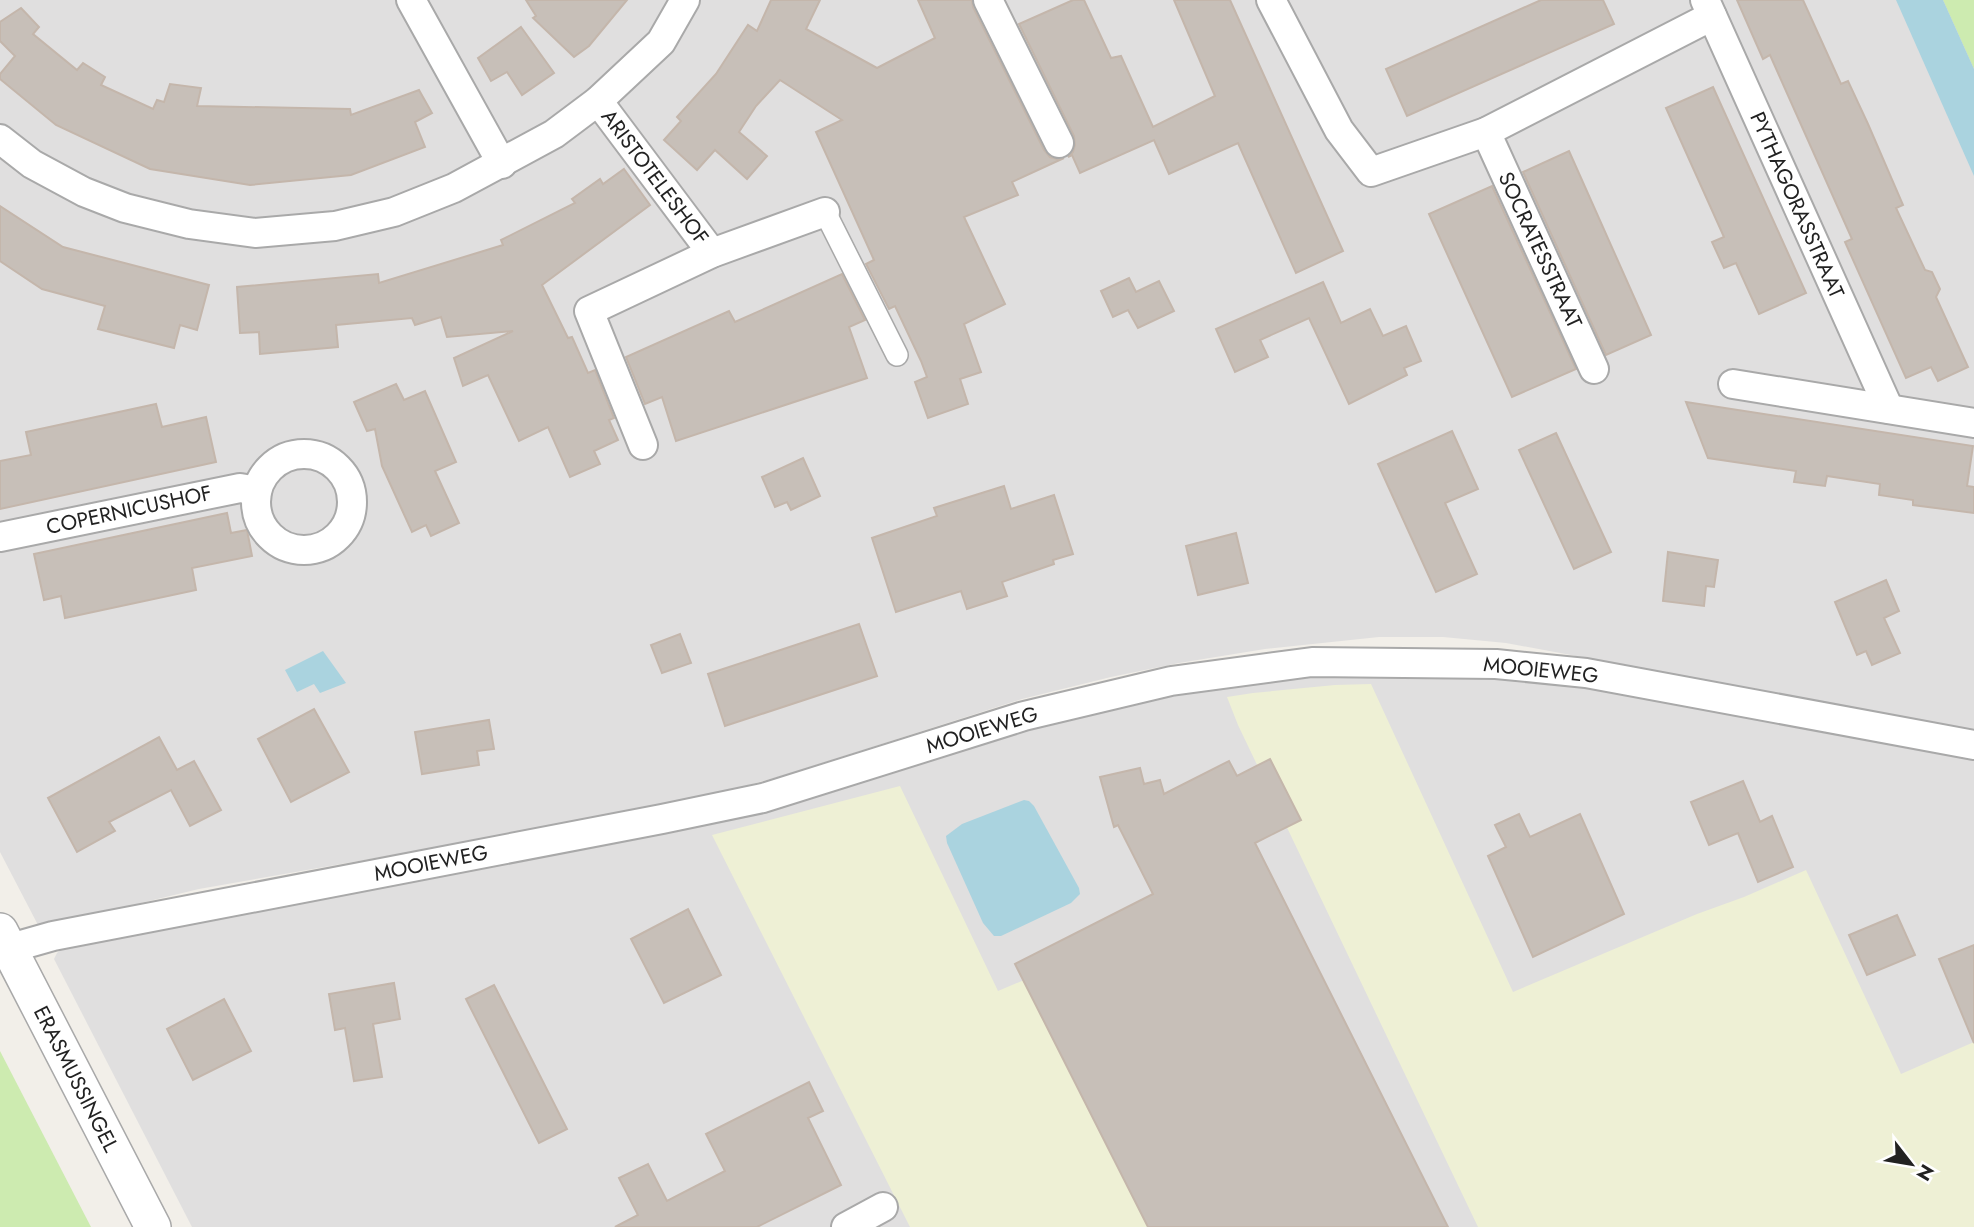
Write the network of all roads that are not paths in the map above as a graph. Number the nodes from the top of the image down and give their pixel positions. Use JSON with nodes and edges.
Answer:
{"nodes":[{"id":1,"x":411,"y":0,"type":"edge"},
{"id":2,"x":685,"y":0,"type":"edge"},
{"id":3,"x":988,"y":0,"type":"edge"},
{"id":4,"x":1271,"y":0,"type":"edge"},
{"id":5,"x":1708,"y":8,"type":"edge"},
{"id":6,"x":598,"y":101,"type":"junction"},
{"id":7,"x":1486,"y":132,"type":"junction"},
{"id":8,"x":0,"y":139,"type":"edge"},
{"id":9,"x":1059,"y":143,"type":"dead end"},
{"id":10,"x":502,"y":164,"type":"junction"},
{"id":11,"x":825,"y":212,"type":"joint"},
{"id":12,"x":712,"y":253,"type":"junction"},
{"id":13,"x":897,"y":355,"type":"dead end"},
{"id":14,"x":1594,"y":369,"type":"dead end"},
{"id":15,"x":1732,"y":384,"type":"dead end"},
{"id":16,"x":1889,"y":409,"type":"junction"},
{"id":17,"x":1974,"y":423,"type":"edge"},
{"id":18,"x":643,"y":445,"type":"dead end"},
{"id":19,"x":257,"y":491,"type":"dead end"},
{"id":20,"x":0,"y":537,"type":"edge"},
{"id":21,"x":1974,"y":745,"type":"edge"},
{"id":22,"x":3,"y":943,"type":"edge"},
{"id":23,"x":884,"y":1207,"type":"dead end"},
{"id":24,"x":153,"y":1227,"type":"edge"},
{"id":25,"x":846,"y":1227,"type":"edge"}],
"edges":[{"from":1,"to":10,"type":"street"},
{"from":2,"to":6,"type":"street"},
{"from":3,"to":9,"type":"street"},
{"from":4,"to":7,"type":"street"},
{"from":5,"to":7,"type":"street"},
{"from":5,"to":16,"type":"street","name":"PYTHAGORASSTRAAT"},
{"from":6,"to":10,"type":"street"},
{"from":6,"to":12,"type":"street","name":"ARISTOTELESHOF"},
{"from":7,"to":14,"type":"street","name":"SOCRATESSTRAAT"},
{"from":8,"to":10,"type":"street"},
{"from":11,"to":12,"type":"street","name":"ARISTOTELESHOF"},
{"from":11,"to":13,"type":"street","name":"ARISTOTELESHOF"},
{"from":12,"to":18,"type":"street","name":"ARISTOTELESHOF"},
{"from":15,"to":16,"type":"street"},
{"from":16,"to":17,"type":"street"},
{"from":19,"to":20,"type":"street","name":"COPERNICUSHOF"},
{"from":21,"to":22,"type":"street","name":"MOOIEWEG"},
{"from":22,"to":24,"type":"street","name":"ERASMUSSINGEL"},
{"from":23,"to":25,"type":"street"}]}
